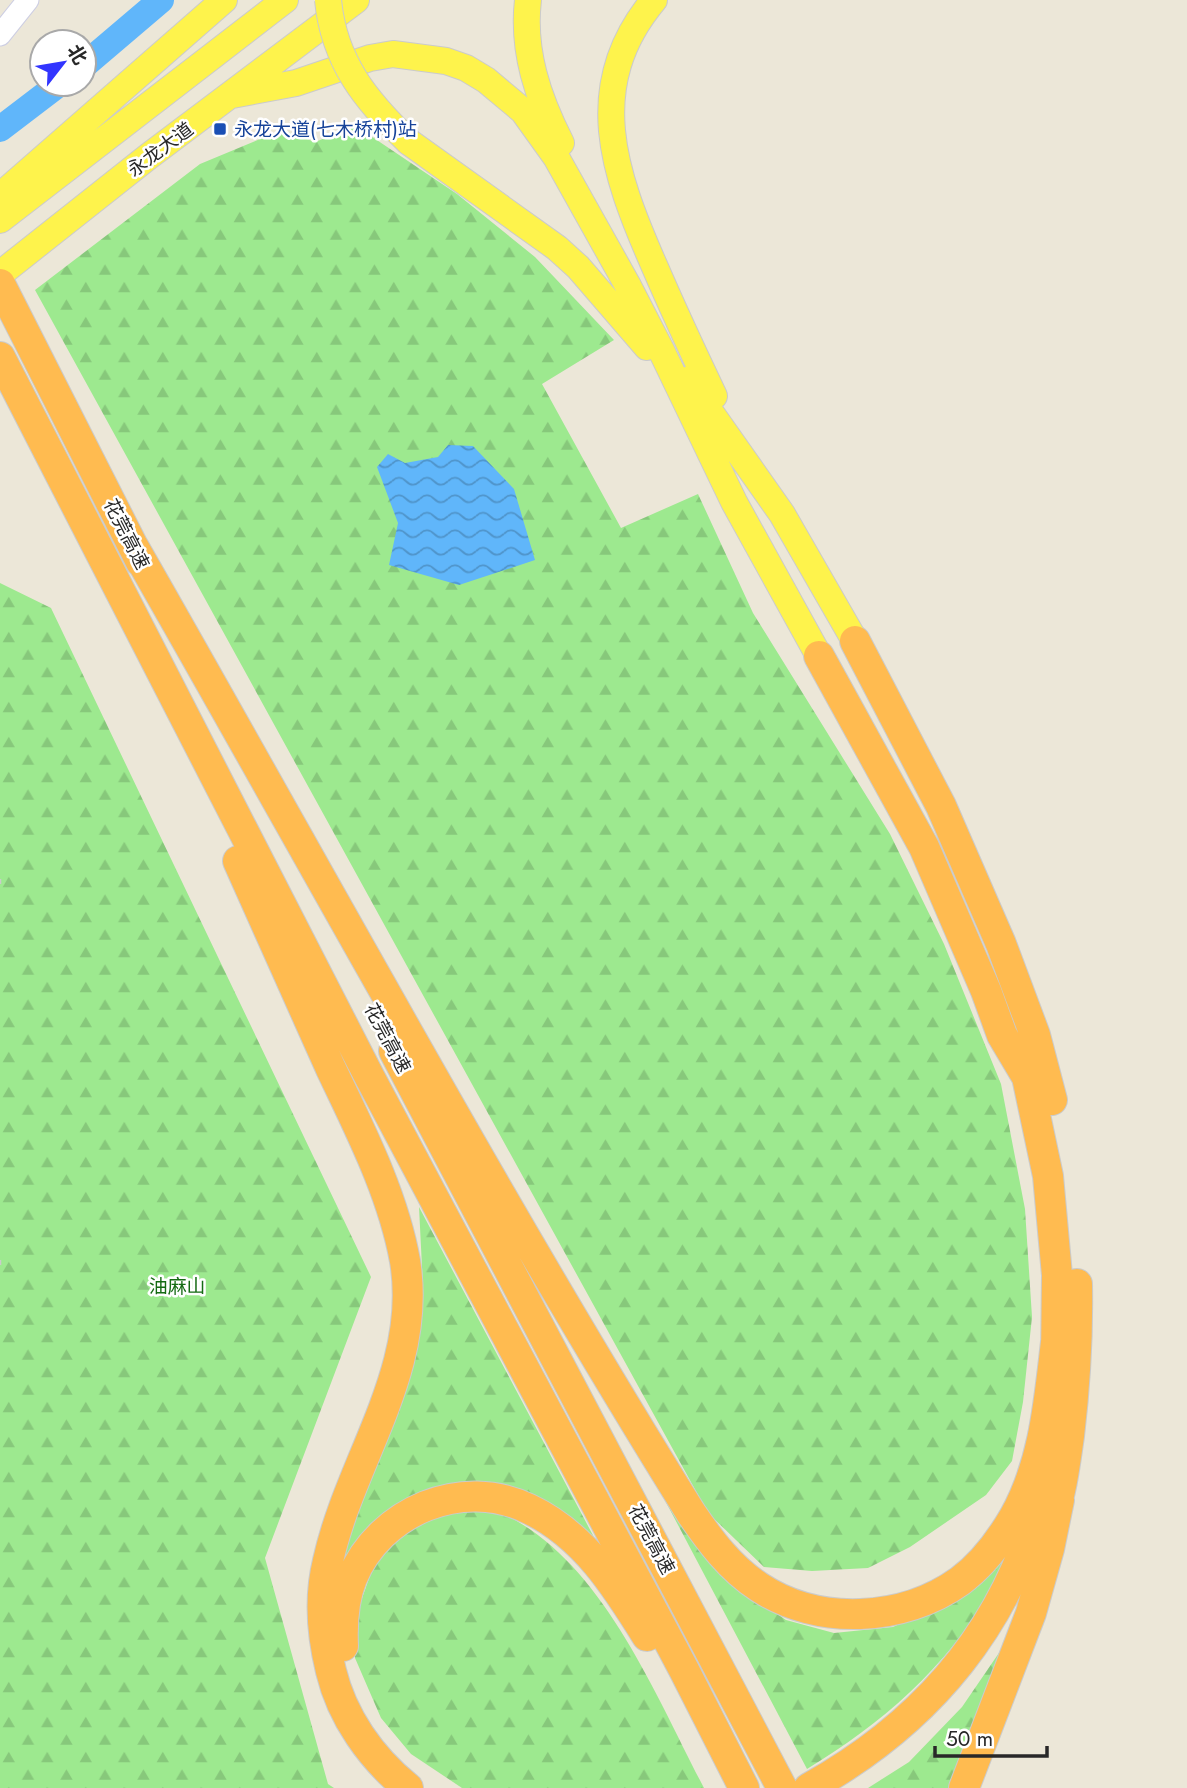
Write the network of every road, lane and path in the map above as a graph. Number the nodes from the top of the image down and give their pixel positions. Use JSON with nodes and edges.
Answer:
{"nodes":[{"id":1,"x":28,"y":0,"type":"edge"},
{"id":2,"x":224,"y":0,"type":"edge"},
{"id":3,"x":285,"y":0,"type":"edge"},
{"id":4,"x":328,"y":0,"type":"edge"},
{"id":5,"x":356,"y":0,"type":"edge"},
{"id":6,"x":528,"y":0,"type":"edge"},
{"id":7,"x":654,"y":0,"type":"edge"},
{"id":8,"x":0,"y":35,"type":"edge"},
{"id":9,"x":232,"y":95,"type":"junction"},
{"id":10,"x":0,"y":196,"type":"edge"},
{"id":11,"x":0,"y":220,"type":"edge"},
{"id":12,"x":0,"y":274,"type":"edge"},
{"id":13,"x":0,"y":284,"type":"edge"},
{"id":14,"x":0,"y":358,"type":"edge"},
{"id":15,"x":691,"y":415,"type":"junction"},
{"id":16,"x":743,"y":458,"type":"junction"},
{"id":17,"x":133,"y":546,"type":"junction"},
{"id":18,"x":105,"y":563,"type":"junction"},
{"id":19,"x":855,"y":641,"type":"joint"},
{"id":20,"x":819,"y":656,"type":"joint"},
{"id":21,"x":0,"y":879,"type":"edge"},
{"id":22,"x":0,"y":887,"type":"edge"},
{"id":23,"x":0,"y":1260,"type":"edge"},
{"id":24,"x":0,"y":1267,"type":"edge"},
{"id":25,"x":1056,"y":1342,"type":"junction"},
{"id":26,"x":1059,"y":1499,"type":"junction"},
{"id":27,"x":678,"y":1674,"type":"junction"},
{"id":28,"x":408,"y":1788,"type":"edge"},
{"id":29,"x":431,"y":1788,"type":"edge"},
{"id":30,"x":729,"y":1788,"type":"edge"},
{"id":31,"x":744,"y":1788,"type":"edge"},
{"id":32,"x":782,"y":1788,"type":"edge"},
{"id":33,"x":809,"y":1788,"type":"edge"},
{"id":34,"x":841,"y":1788,"type":"edge"},
{"id":35,"x":964,"y":1788,"type":"edge"}],
"edges":[{"from":1,"to":8,"type":"street"},
{"from":2,"to":10,"type":"main road"},
{"from":3,"to":11,"type":"main road"},
{"from":4,"to":15,"type":"main road","bridge":true},
{"from":5,"to":9,"type":"main road","name":"永龙大道"},
{"from":6,"to":16,"type":"main road"},
{"from":7,"to":16,"type":"main road"},
{"from":9,"to":12,"type":"main road","name":"永龙大道"},
{"from":9,"to":15,"type":"main road"},
{"from":13,"to":17,"type":"highway","name":"花莞高速"},
{"from":14,"to":18,"type":"highway","name":"花莞高速"},
{"from":15,"to":20,"type":"main road"},
{"from":16,"to":19,"type":"main road"},
{"from":17,"to":25,"type":"highway"},
{"from":17,"to":32,"type":"highway","name":"花莞高速"},
{"from":18,"to":27,"type":"highway","name":"花莞高速"},
{"from":18,"to":28,"type":"highway"},
{"from":19,"to":26,"type":"highway"},
{"from":20,"to":25,"type":"highway"},
{"from":21,"to":22,"type":"path"},
{"from":23,"to":24,"type":"path"},
{"from":25,"to":33,"type":"highway"},
{"from":26,"to":34,"type":"highway"},
{"from":26,"to":35,"type":"highway"},
{"from":27,"to":29,"type":"highway"},
{"from":27,"to":30,"type":"highway"},
{"from":27,"to":31,"type":"highway","name":"花莞高速"}]}
